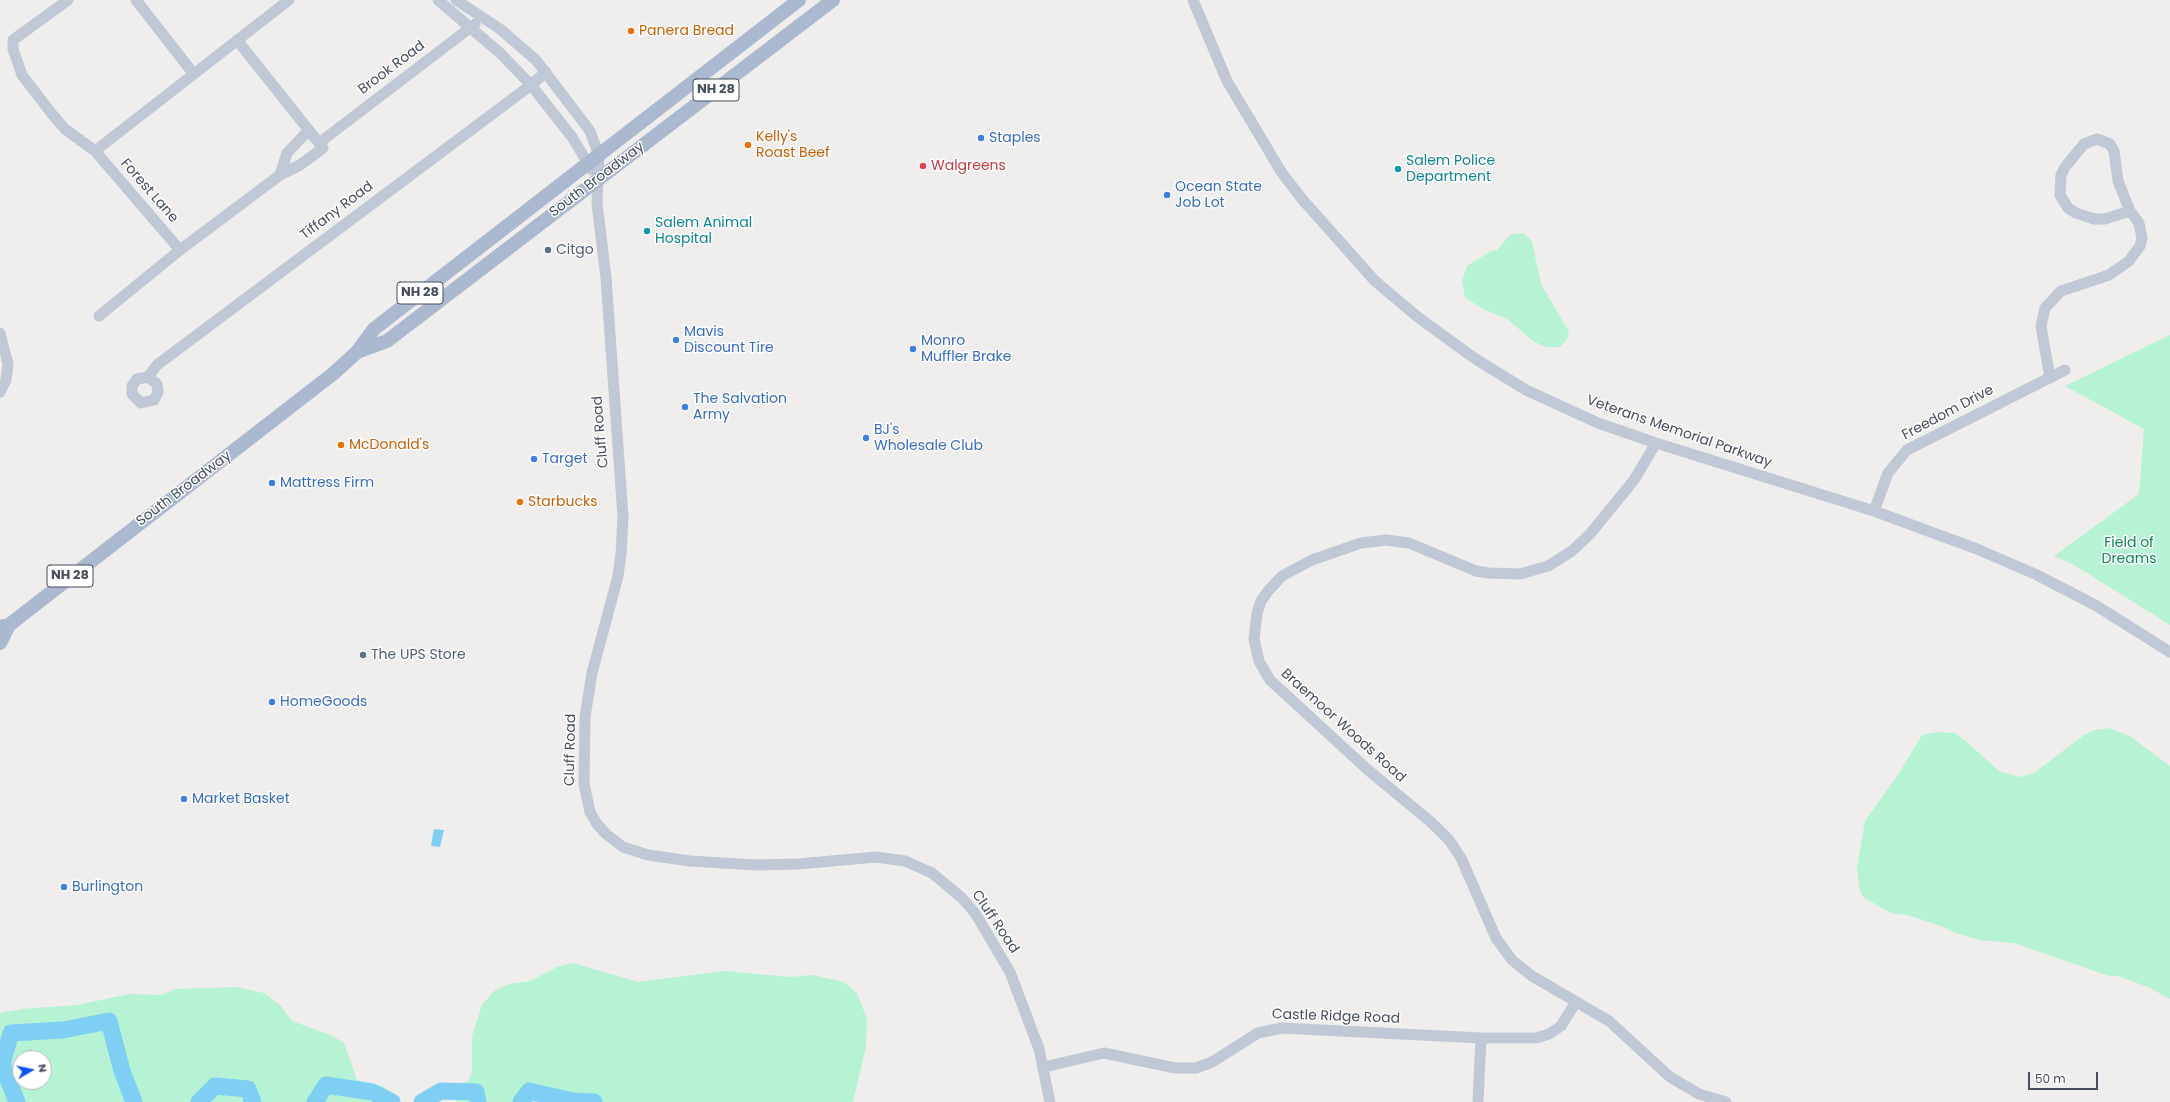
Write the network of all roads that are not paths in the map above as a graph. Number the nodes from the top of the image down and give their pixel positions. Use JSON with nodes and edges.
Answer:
{"nodes":[{"id":1,"x":68,"y":0,"type":"edge"},
{"id":2,"x":136,"y":0,"type":"edge"},
{"id":3,"x":289,"y":0,"type":"edge"},
{"id":4,"x":438,"y":0,"type":"edge"},
{"id":5,"x":456,"y":0,"type":"edge"},
{"id":6,"x":799,"y":0,"type":"edge"},
{"id":7,"x":833,"y":0,"type":"edge"},
{"id":8,"x":1192,"y":0,"type":"edge"},
{"id":9,"x":483,"y":17,"type":"junction"},
{"id":10,"x":471,"y":28,"type":"junction"},
{"id":11,"x":237,"y":40,"type":"junction"},
{"id":12,"x":546,"y":72,"type":"junction"},
{"id":13,"x":193,"y":74,"type":"junction"},
{"id":14,"x":531,"y":85,"type":"junction"},
{"id":15,"x":308,"y":130,"type":"junction"},
{"id":16,"x":321,"y":146,"type":"junction"},
{"id":17,"x":95,"y":151,"type":"junction"},
{"id":18,"x":593,"y":160,"type":"junction"},
{"id":19,"x":280,"y":175,"type":"junction"},
{"id":20,"x":598,"y":179,"type":"junction"},
{"id":21,"x":2130,"y":211,"type":"junction"},
{"id":22,"x":180,"y":250,"type":"junction"},
{"id":23,"x":99,"y":316,"type":"dead end"},
{"id":24,"x":0,"y":333,"type":"edge"},
{"id":25,"x":357,"y":352,"type":"junction"},
{"id":26,"x":2066,"y":370,"type":"dead end"},
{"id":27,"x":148,"y":377,"type":"dead end"},
{"id":28,"x":2050,"y":378,"type":"junction"},
{"id":29,"x":0,"y":392,"type":"edge"},
{"id":30,"x":1656,"y":443,"type":"junction"},
{"id":31,"x":1874,"y":511,"type":"junction"},
{"id":32,"x":4,"y":626,"type":"edge"},
{"id":33,"x":0,"y":643,"type":"edge"},
{"id":34,"x":2170,"y":652,"type":"edge"},
{"id":35,"x":1576,"y":1002,"type":"junction"},
{"id":36,"x":1481,"y":1038,"type":"junction"},
{"id":37,"x":1044,"y":1066,"type":"junction"},
{"id":38,"x":1050,"y":1102,"type":"edge"},
{"id":39,"x":1478,"y":1102,"type":"edge"},
{"id":40,"x":1726,"y":1102,"type":"edge"}],
"edges":[{"from":1,"to":17,"type":"street","name":"Forest Lane"},
{"from":2,"to":13,"type":"street"},
{"from":3,"to":11,"type":"street"},
{"from":4,"to":10,"type":"street"},
{"from":5,"to":9,"type":"street"},
{"from":6,"to":18,"type":"main road","name":"South Broadway","number":"NH 28"},
{"from":7,"to":20,"type":"main road","name":"South Broadway","number":"NH 28"},
{"from":8,"to":30,"type":"street","name":"Veterans Memorial Parkway"},
{"from":9,"to":10,"type":"street","name":"Brook Road"},
{"from":9,"to":12,"type":"street"},
{"from":10,"to":14,"type":"street"},
{"from":10,"to":16,"type":"street","name":"Brook Road"},
{"from":11,"to":13,"type":"street"},
{"from":11,"to":15,"type":"street"},
{"from":12,"to":14,"type":"street","name":"Tiffany Road"},
{"from":12,"to":18,"type":"street"},
{"from":13,"to":17,"type":"street"},
{"from":14,"to":18,"type":"street"},
{"from":14,"to":27,"type":"street","name":"Tiffany Road"},
{"from":15,"to":16,"type":"street"},
{"from":15,"to":19,"type":"street"},
{"from":16,"to":19,"type":"street","name":"Brook Road"},
{"from":17,"to":22,"type":"street","name":"Forest Lane"},
{"from":18,"to":20,"type":"street","name":"Cluff Road"},
{"from":18,"to":25,"type":"main road","name":"South Broadway","number":"NH 28"},
{"from":19,"to":22,"type":"street","name":"Brook Road"},
{"from":20,"to":25,"type":"main road","name":"South Broadway","number":"NH 28"},
{"from":20,"to":37,"type":"street","name":"Cluff Road"},
{"from":21,"to":21,"type":"street"},
{"from":21,"to":28,"type":"street"},
{"from":22,"to":23,"type":"street","name":"Brook Road"},
{"from":24,"to":29,"type":"street"},
{"from":25,"to":32,"type":"main road","name":"South Broadway","number":"NH 28"},
{"from":26,"to":28,"type":"street","name":"Freedom Drive"},
{"from":28,"to":31,"type":"street","name":"Freedom Drive"},
{"from":30,"to":31,"type":"street","name":"Veterans Memorial Parkway"},
{"from":30,"to":35,"type":"street","name":"Braemoor Woods Road"},
{"from":31,"to":34,"type":"street","name":"Veterans Memorial Parkway"},
{"from":32,"to":33,"type":"main road","name":"South Broadway","number":"NH 28"},
{"from":35,"to":36,"type":"street","name":"Castle Ridge Road"},
{"from":35,"to":40,"type":"street","name":"Braemoor Woods Road"},
{"from":36,"to":37,"type":"street","name":"Castle Ridge Road"},
{"from":36,"to":39,"type":"street"},
{"from":37,"to":38,"type":"street","name":"Cluff Road"}]}
